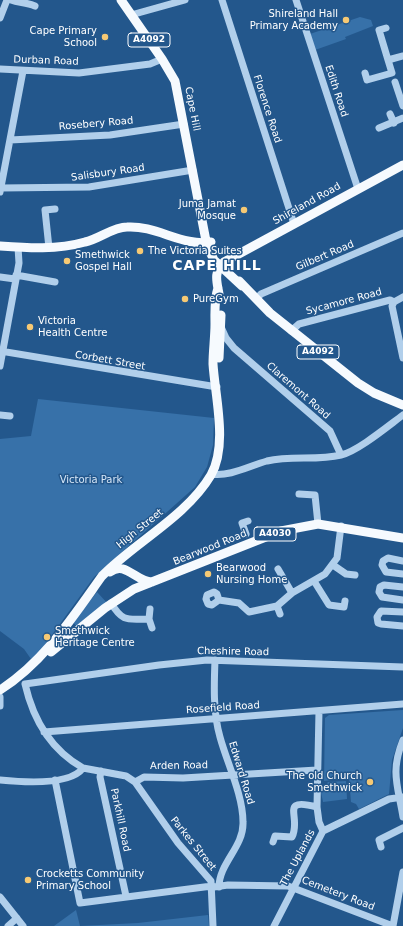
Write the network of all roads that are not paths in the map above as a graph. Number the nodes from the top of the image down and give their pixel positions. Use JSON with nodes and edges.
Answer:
{"nodes":[{"id":1,"x":7,"y":0,"type":"edge"},
{"id":2,"x":11,"y":0,"type":"edge"},
{"id":3,"x":121,"y":0,"type":"edge"},
{"id":4,"x":185,"y":0,"type":"edge"},
{"id":5,"x":222,"y":0,"type":"edge"},
{"id":6,"x":296,"y":0,"type":"edge"},
{"id":7,"x":35,"y":6,"type":"dead end"},
{"id":8,"x":131,"y":15,"type":"junction"},
{"id":9,"x":0,"y":18,"type":"edge"},
{"id":10,"x":379,"y":30,"type":"dead end"},
{"id":11,"x":403,"y":56,"type":"edge"},
{"id":12,"x":162,"y":58,"type":"junction"},
{"id":13,"x":388,"y":60,"type":"junction"},
{"id":14,"x":0,"y":69,"type":"edge"},
{"id":15,"x":23,"y":71,"type":"junction"},
{"id":16,"x":393,"y":78,"type":"junction"},
{"id":17,"x":367,"y":80,"type":"dead end"},
{"id":18,"x":403,"y":106,"type":"edge"},
{"id":19,"x":390,"y":114,"type":"dead end"},
{"id":20,"x":403,"y":118,"type":"edge"},
{"id":21,"x":394,"y":123,"type":"junction"},
{"id":22,"x":184,"y":124,"type":"junction"},
{"id":23,"x":379,"y":128,"type":"dead end"},
{"id":24,"x":10,"y":140,"type":"junction"},
{"id":25,"x":403,"y":165,"type":"edge"},
{"id":26,"x":193,"y":170,"type":"junction"},
{"id":27,"x":358,"y":189,"type":"junction"},
{"id":28,"x":0,"y":190,"type":"edge"},
{"id":29,"x":55,"y":209,"type":"dead end"},
{"id":30,"x":294,"y":224,"type":"junction"},
{"id":31,"x":403,"y":233,"type":"edge"},
{"id":32,"x":208,"y":242,"type":"junction"},
{"id":33,"x":0,"y":246,"type":"edge"},
{"id":34,"x":18,"y":247,"type":"junction"},
{"id":35,"x":49,"y":248,"type":"junction"},
{"id":36,"x":221,"y":265,"type":"junction"},
{"id":37,"x":0,"y":277,"type":"edge"},
{"id":38,"x":15,"y":277,"type":"junction"},
{"id":39,"x":55,"y":282,"type":"dead end"},
{"id":40,"x":218,"y":288,"type":"junction"},
{"id":41,"x":403,"y":297,"type":"edge"},
{"id":42,"x":256,"y":299,"type":"junction"},
{"id":43,"x":394,"y":302,"type":"junction"},
{"id":44,"x":221,"y":327,"type":"junction"},
{"id":45,"x":291,"y":331,"type":"junction"},
{"id":46,"x":214,"y":338,"type":"junction"},
{"id":47,"x":234,"y":348,"type":"junction"},
{"id":48,"x":217,"y":350,"type":"junction"},
{"id":49,"x":1,"y":352,"type":"edge"},
{"id":50,"x":403,"y":358,"type":"edge"},
{"id":51,"x":0,"y":366,"type":"edge"},
{"id":52,"x":217,"y":386,"type":"junction"},
{"id":53,"x":403,"y":405,"type":"edge"},
{"id":54,"x":0,"y":415,"type":"edge"},
{"id":55,"x":403,"y":415,"type":"edge"},
{"id":56,"x":10,"y":416,"type":"dead end"},
{"id":57,"x":341,"y":455,"type":"junction"},
{"id":58,"x":211,"y":474,"type":"junction"},
{"id":59,"x":299,"y":494,"type":"dead end"},
{"id":60,"x":248,"y":521,"type":"dead end"},
{"id":61,"x":318,"y":524,"type":"junction"},
{"id":62,"x":341,"y":526,"type":"junction"},
{"id":63,"x":403,"y":538,"type":"edge"},
{"id":64,"x":248,"y":539,"type":"junction"},
{"id":65,"x":137,"y":548,"type":"junction"},
{"id":66,"x":403,"y":561,"type":"edge"},
{"id":67,"x":333,"y":565,"type":"junction"},
{"id":68,"x":278,"y":569,"type":"dead end"},
{"id":69,"x":129,"y":571,"type":"junction"},
{"id":70,"x":403,"y":574,"type":"edge"},
{"id":71,"x":355,"y":576,"type":"dead end"},
{"id":72,"x":137,"y":577,"type":"junction"},
{"id":73,"x":314,"y":581,"type":"junction"},
{"id":74,"x":153,"y":582,"type":"junction"},
{"id":75,"x":403,"y":587,"type":"edge"},
{"id":76,"x":93,"y":589,"type":"junction"},
{"id":77,"x":134,"y":590,"type":"junction"},
{"id":78,"x":292,"y":593,"type":"junction"},
{"id":79,"x":219,"y":600,"type":"dead end"},
{"id":80,"x":403,"y":600,"type":"edge"},
{"id":81,"x":112,"y":603,"type":"junction"},
{"id":82,"x":277,"y":606,"type":"junction"},
{"id":83,"x":352,"y":608,"type":"dead end"},
{"id":84,"x":150,"y":609,"type":"dead end"},
{"id":85,"x":403,"y":612,"type":"edge"},
{"id":86,"x":280,"y":614,"type":"dead end"},
{"id":87,"x":150,"y":619,"type":"junction"},
{"id":88,"x":69,"y":623,"type":"junction"},
{"id":89,"x":403,"y":626,"type":"edge"},
{"id":90,"x":152,"y":628,"type":"dead end"},
{"id":91,"x":79,"y":629,"type":"junction"},
{"id":92,"x":62,"y":638,"type":"junction"},
{"id":93,"x":215,"y":660,"type":"junction"},
{"id":94,"x":403,"y":667,"type":"edge"},
{"id":95,"x":22,"y":681,"type":"junction"},
{"id":96,"x":0,"y":690,"type":"edge"},
{"id":97,"x":0,"y":697,"type":"edge"},
{"id":98,"x":403,"y":704,"type":"edge"},
{"id":99,"x":0,"y":706,"type":"edge"},
{"id":100,"x":319,"y":711,"type":"junction"},
{"id":101,"x":217,"y":718,"type":"junction"},
{"id":102,"x":44,"y":732,"type":"junction"},
{"id":103,"x":403,"y":740,"type":"edge"},
{"id":104,"x":83,"y":768,"type":"junction"},
{"id":105,"x":317,"y":770,"type":"junction"},
{"id":106,"x":101,"y":771,"type":"junction"},
{"id":107,"x":231,"y":774,"type":"junction"},
{"id":108,"x":0,"y":780,"type":"edge"},
{"id":109,"x":56,"y":780,"type":"junction"},
{"id":110,"x":135,"y":782,"type":"junction"},
{"id":111,"x":401,"y":797,"type":"edge"},
{"id":112,"x":317,"y":807,"type":"junction"},
{"id":113,"x":403,"y":817,"type":"edge"},
{"id":114,"x":403,"y":828,"type":"edge"},
{"id":115,"x":323,"y":831,"type":"junction"},
{"id":116,"x":273,"y":842,"type":"dead end"},
{"id":117,"x":381,"y":847,"type":"dead end"},
{"id":118,"x":403,"y":872,"type":"edge"},
{"id":119,"x":214,"y":884,"type":"junction"},
{"id":120,"x":294,"y":888,"type":"junction"},
{"id":121,"x":126,"y":896,"type":"junction"},
{"id":122,"x":0,"y":897,"type":"edge"},
{"id":123,"x":400,"y":900,"type":"edge"},
{"id":124,"x":17,"y":918,"type":"junction"},
{"id":125,"x":8,"y":926,"type":"edge"},
{"id":126,"x":23,"y":926,"type":"edge"},
{"id":127,"x":213,"y":926,"type":"edge"},
{"id":128,"x":274,"y":926,"type":"edge"},
{"id":129,"x":393,"y":926,"type":"edge"}],
"edges":[{"from":1,"to":9,"type":"street"},
{"from":2,"to":7,"type":"street"},
{"from":3,"to":8,"type":"main road","name":"Cape Hill","number":"A4092"},
{"from":4,"to":8,"type":"street"},
{"from":5,"to":30,"type":"street","name":"Florence Road"},
{"from":6,"to":27,"type":"street","name":"Edith Road"},
{"from":8,"to":12,"type":"main road","name":"Cape Hill","number":"A4092"},
{"from":10,"to":13,"type":"street"},
{"from":11,"to":13,"type":"street"},
{"from":12,"to":15,"type":"street","name":"Durban Road"},
{"from":12,"to":22,"type":"main road","name":"Cape Hill","number":"A4092"},
{"from":13,"to":16,"type":"street"},
{"from":14,"to":15,"type":"street","name":"Durban Road"},
{"from":15,"to":24,"type":"street"},
{"from":16,"to":17,"type":"street"},
{"from":16,"to":18,"type":"street"},
{"from":19,"to":21,"type":"street"},
{"from":20,"to":21,"type":"street"},
{"from":21,"to":23,"type":"street"},
{"from":22,"to":24,"type":"street","name":"Rosebery Road"},
{"from":22,"to":26,"type":"main road","name":"Cape Hill","number":"A4092"},
{"from":24,"to":28,"type":"street"},
{"from":25,"to":27,"type":"main road","name":"Shireland Road"},
{"from":26,"to":28,"type":"street","name":"Salisbury Road"},
{"from":26,"to":32,"type":"main road","name":"Cape Hill","number":"A4092"},
{"from":27,"to":30,"type":"main road","name":"Shireland Road"},
{"from":29,"to":35,"type":"street"},
{"from":30,"to":36,"type":"main road","name":"Shireland Road"},
{"from":31,"to":42,"type":"street","name":"Gilbert Road"},
{"from":32,"to":35,"type":"main road"},
{"from":32,"to":36,"type":"main road","name":"Cape Hill","number":"A4092"},
{"from":33,"to":34,"type":"main road"},
{"from":34,"to":35,"type":"main road"},
{"from":34,"to":38,"type":"street"},
{"from":36,"to":40,"type":"main road","number":"A4030"},
{"from":36,"to":42,"type":"main road","number":"A4092"},
{"from":37,"to":38,"type":"street"},
{"from":38,"to":39,"type":"street"},
{"from":38,"to":49,"type":"street"},
{"from":40,"to":44,"type":"main road","number":"A4030"},
{"from":40,"to":46,"type":"main road","number":"A4030"},
{"from":41,"to":43,"type":"street","name":"Sycamore Road"},
{"from":42,"to":45,"type":"main road","number":"A4092"},
{"from":43,"to":45,"type":"street","name":"Sycamore Road"},
{"from":43,"to":50,"type":"street"},
{"from":44,"to":46,"type":"main road"},
{"from":44,"to":47,"type":"street","name":"Claremont Road"},
{"from":44,"to":48,"type":"main road","number":"A4030"},
{"from":45,"to":53,"type":"main road","number":"A4092"},
{"from":46,"to":48,"type":"main road"},
{"from":47,"to":48,"type":"street"},
{"from":47,"to":57,"type":"street","name":"Claremont Road"},
{"from":48,"to":52,"type":"main road","name":"High Street","number":"A4030"},
{"from":49,"to":51,"type":"street"},
{"from":49,"to":52,"type":"street","name":"Corbett Street"},
{"from":52,"to":58,"type":"main road","name":"High Street","number":"A4030"},
{"from":54,"to":56,"type":"street"},
{"from":55,"to":57,"type":"street"},
{"from":57,"to":58,"type":"street"},
{"from":58,"to":65,"type":"main road","name":"High Street","number":"A4030"},
{"from":59,"to":61,"type":"street"},
{"from":60,"to":64,"type":"street"},
{"from":61,"to":62,"type":"main road","name":"Bearwood Road","number":"A4030"},
{"from":61,"to":64,"type":"main road","name":"Bearwood Road","number":"A4030"},
{"from":62,"to":63,"type":"main road","name":"Bearwood Road","number":"A4030"},
{"from":62,"to":67,"type":"street"},
{"from":64,"to":74,"type":"main road","name":"Bearwood Road","number":"A4030"},
{"from":65,"to":69,"type":"main road","number":"A4030"},
{"from":65,"to":76,"type":"main road","name":"High Street","number":"A4030"},
{"from":66,"to":70,"type":"street"},
{"from":67,"to":71,"type":"street"},
{"from":67,"to":73,"type":"street"},
{"from":68,"to":78,"type":"street"},
{"from":69,"to":72,"type":"main road"},
{"from":69,"to":76,"type":"main road","number":"A4030"},
{"from":72,"to":74,"type":"main road"},
{"from":72,"to":77,"type":"main road"},
{"from":73,"to":78,"type":"street"},
{"from":73,"to":83,"type":"street"},
{"from":74,"to":77,"type":"main road","name":"Bearwood Road","number":"A4030"},
{"from":75,"to":80,"type":"street"},
{"from":76,"to":88,"type":"main road","name":"High Street","number":"A4030"},
{"from":77,"to":81,"type":"main road","name":"Bearwood Road","number":"A4030"},
{"from":78,"to":82,"type":"street"},
{"from":79,"to":82,"type":"street"},
{"from":81,"to":87,"type":"street"},
{"from":81,"to":91,"type":"main road","name":"Bearwood Road","number":"A4030"},
{"from":82,"to":86,"type":"street"},
{"from":84,"to":87,"type":"street"},
{"from":85,"to":89,"type":"street"},
{"from":87,"to":90,"type":"street"},
{"from":88,"to":91,"type":"main road"},
{"from":88,"to":92,"type":"main road","name":"High Street","number":"A4030"},
{"from":91,"to":92,"type":"main road","name":"Bearwood Road","number":"A4030"},
{"from":92,"to":95,"type":"main road","name":"High Street","number":"A4030"},
{"from":93,"to":94,"type":"street","name":"Cheshire Road"},
{"from":93,"to":95,"type":"street","name":"Cheshire Road"},
{"from":93,"to":101,"type":"street","name":"Edward Road"},
{"from":95,"to":96,"type":"main road","name":"High Street","number":"A4030"},
{"from":95,"to":102,"type":"street"},
{"from":97,"to":99,"type":"street"},
{"from":98,"to":100,"type":"street","name":"Rosefield Road"},
{"from":100,"to":101,"type":"street","name":"Rosefield Road"},
{"from":100,"to":105,"type":"street"},
{"from":101,"to":102,"type":"street","name":"Rosefield Road"},
{"from":101,"to":107,"type":"street","name":"Edward Road"},
{"from":102,"to":104,"type":"street"},
{"from":103,"to":111,"type":"street"},
{"from":104,"to":106,"type":"street"},
{"from":104,"to":109,"type":"street"},
{"from":105,"to":107,"type":"street","name":"Arden Road"},
{"from":105,"to":112,"type":"street"},
{"from":106,"to":110,"type":"street"},
{"from":106,"to":121,"type":"street","name":"Parkhill Road"},
{"from":107,"to":110,"type":"street","name":"Arden Road"},
{"from":107,"to":119,"type":"street","name":"Edward Road"},
{"from":108,"to":109,"type":"street"},
{"from":109,"to":121,"type":"street"},
{"from":110,"to":119,"type":"street","name":"Parkes Street"},
{"from":111,"to":113,"type":"street"},
{"from":111,"to":115,"type":"street","name":"The Uplands"},
{"from":112,"to":115,"type":"street"},
{"from":112,"to":116,"type":"street"},
{"from":114,"to":117,"type":"street"},
{"from":115,"to":120,"type":"street","name":"The Uplands"},
{"from":118,"to":123,"type":"street"},
{"from":119,"to":120,"type":"street","name":"Cemetery Road"},
{"from":119,"to":121,"type":"street"},
{"from":119,"to":127,"type":"street","name":"Parkes Street"},
{"from":120,"to":128,"type":"street","name":"The Uplands"},
{"from":120,"to":129,"type":"street","name":"Cemetery Road"},
{"from":122,"to":124,"type":"street"},
{"from":123,"to":129,"type":"street"},
{"from":124,"to":125,"type":"street"},
{"from":124,"to":126,"type":"street"}]}
